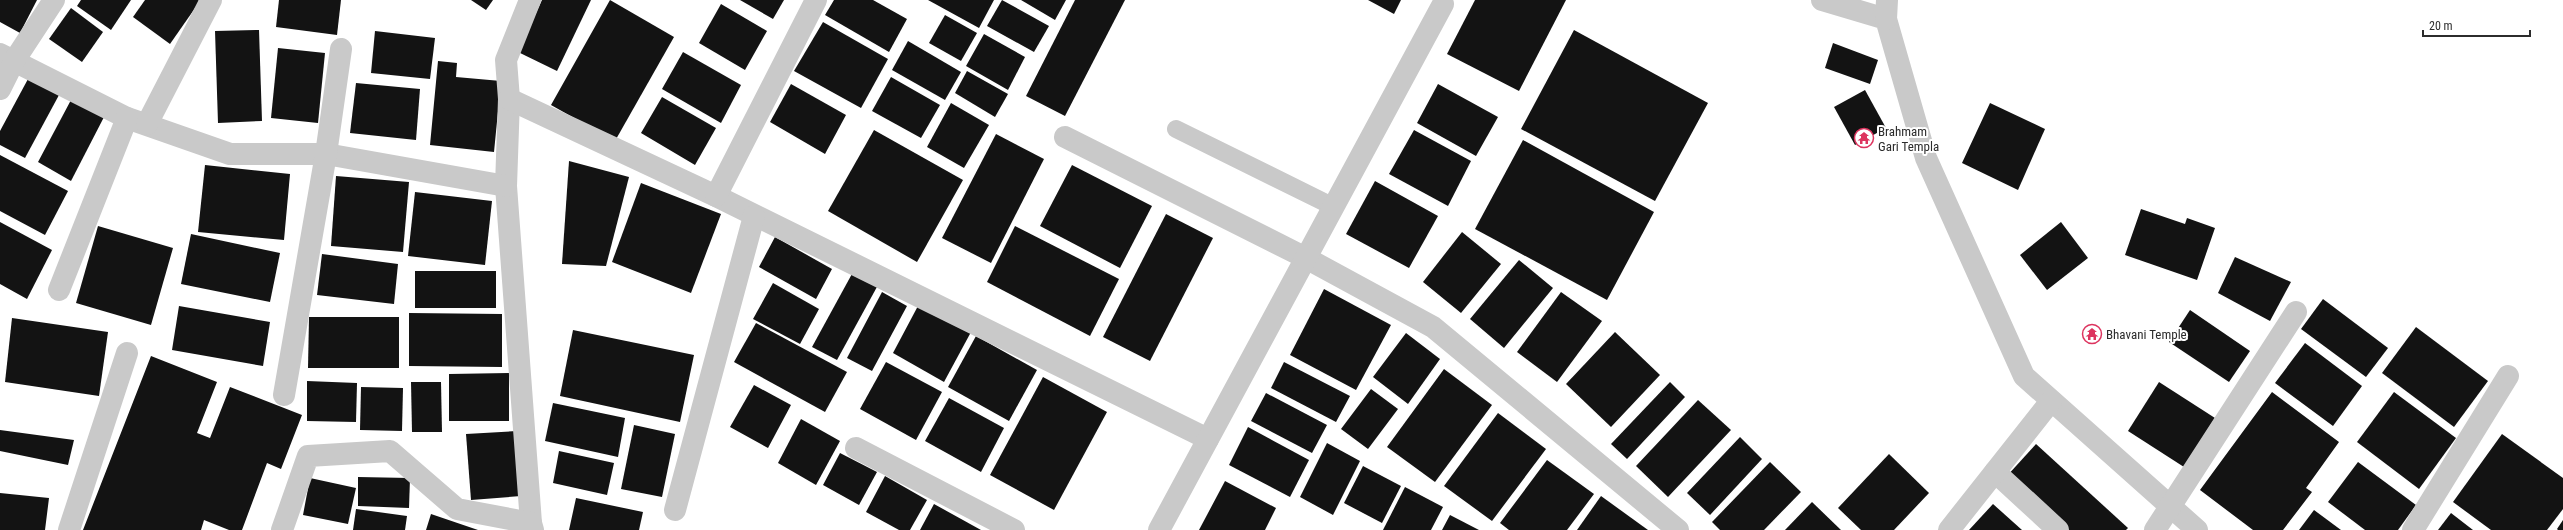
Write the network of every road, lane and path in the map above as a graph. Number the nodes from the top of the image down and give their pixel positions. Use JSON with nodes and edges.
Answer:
{"nodes":[{"id":1,"x":54,"y":0,"type":"edge"},
{"id":2,"x":211,"y":0,"type":"edge"},
{"id":3,"x":530,"y":0,"type":"edge"},
{"id":4,"x":816,"y":0,"type":"edge"},
{"id":5,"x":1822,"y":0,"type":"edge"},
{"id":6,"x":1443,"y":4,"type":"dead end"},
{"id":7,"x":1886,"y":9,"type":"edge"},
{"id":8,"x":341,"y":49,"type":"dead end"},
{"id":9,"x":7,"y":58,"type":"edge"},
{"id":10,"x":0,"y":89,"type":"edge"},
{"id":11,"x":509,"y":99,"type":"junction"},
{"id":12,"x":127,"y":118,"type":"junction"},
{"id":13,"x":147,"y":124,"type":"junction"},
{"id":14,"x":1176,"y":129,"type":"dead end"},
{"id":15,"x":1065,"y":137,"type":"dead end"},
{"id":16,"x":326,"y":154,"type":"junction"},
{"id":17,"x":506,"y":186,"type":"junction"},
{"id":18,"x":716,"y":196,"type":"junction"},
{"id":19,"x":1334,"y":207,"type":"junction"},
{"id":20,"x":754,"y":216,"type":"junction"},
{"id":21,"x":1306,"y":258,"type":"junction"},
{"id":22,"x":59,"y":290,"type":"dead end"},
{"id":23,"x":2296,"y":312,"type":"dead end"},
{"id":24,"x":127,"y":353,"type":"dead end"},
{"id":25,"x":2508,"y":376,"type":"dead end"},
{"id":26,"x":284,"y":394,"type":"dead end"},
{"id":27,"x":2051,"y":402,"type":"junction"},
{"id":28,"x":1208,"y":439,"type":"junction"},
{"id":29,"x":856,"y":448,"type":"dead end"},
{"id":30,"x":1996,"y":472,"type":"junction"},
{"id":31,"x":2171,"y":507,"type":"junction"},
{"id":32,"x":676,"y":510,"type":"dead end"},
{"id":33,"x":532,"y":526,"type":"edge"},
{"id":34,"x":69,"y":530,"type":"edge"},
{"id":35,"x":282,"y":530,"type":"edge"},
{"id":36,"x":1014,"y":530,"type":"edge"},
{"id":37,"x":1159,"y":530,"type":"edge"},
{"id":38,"x":1678,"y":530,"type":"edge"},
{"id":39,"x":1949,"y":530,"type":"edge"},
{"id":40,"x":2058,"y":530,"type":"edge"},
{"id":41,"x":2155,"y":530,"type":"edge"},
{"id":42,"x":2197,"y":530,"type":"edge"},
{"id":43,"x":2413,"y":530,"type":"edge"}],
"edges":[{"from":1,"to":9,"type":"street"},
{"from":2,"to":13,"type":"street"},
{"from":3,"to":11,"type":"street"},
{"from":4,"to":18,"type":"street"},
{"from":5,"to":7,"type":"street"},
{"from":6,"to":19,"type":"street"},
{"from":7,"to":27,"type":"street"},
{"from":8,"to":16,"type":"street"},
{"from":9,"to":10,"type":"street"},
{"from":9,"to":12,"type":"street"},
{"from":11,"to":17,"type":"street"},
{"from":11,"to":18,"type":"street"},
{"from":12,"to":13,"type":"street"},
{"from":12,"to":22,"type":"street"},
{"from":13,"to":16,"type":"street"},
{"from":14,"to":19,"type":"lane"},
{"from":15,"to":21,"type":"street"},
{"from":16,"to":17,"type":"street"},
{"from":16,"to":26,"type":"street"},
{"from":17,"to":33,"type":"street"},
{"from":18,"to":20,"type":"street"},
{"from":19,"to":21,"type":"street"},
{"from":20,"to":28,"type":"street"},
{"from":20,"to":32,"type":"street"},
{"from":21,"to":28,"type":"street"},
{"from":21,"to":38,"type":"street"},
{"from":23,"to":31,"type":"street"},
{"from":24,"to":34,"type":"street"},
{"from":25,"to":43,"type":"street"},
{"from":27,"to":30,"type":"street"},
{"from":27,"to":31,"type":"street"},
{"from":28,"to":37,"type":"street"},
{"from":29,"to":36,"type":"street"},
{"from":30,"to":39,"type":"street"},
{"from":30,"to":40,"type":"street"},
{"from":31,"to":41,"type":"street"},
{"from":31,"to":42,"type":"street"},
{"from":33,"to":35,"type":"street"}]}
